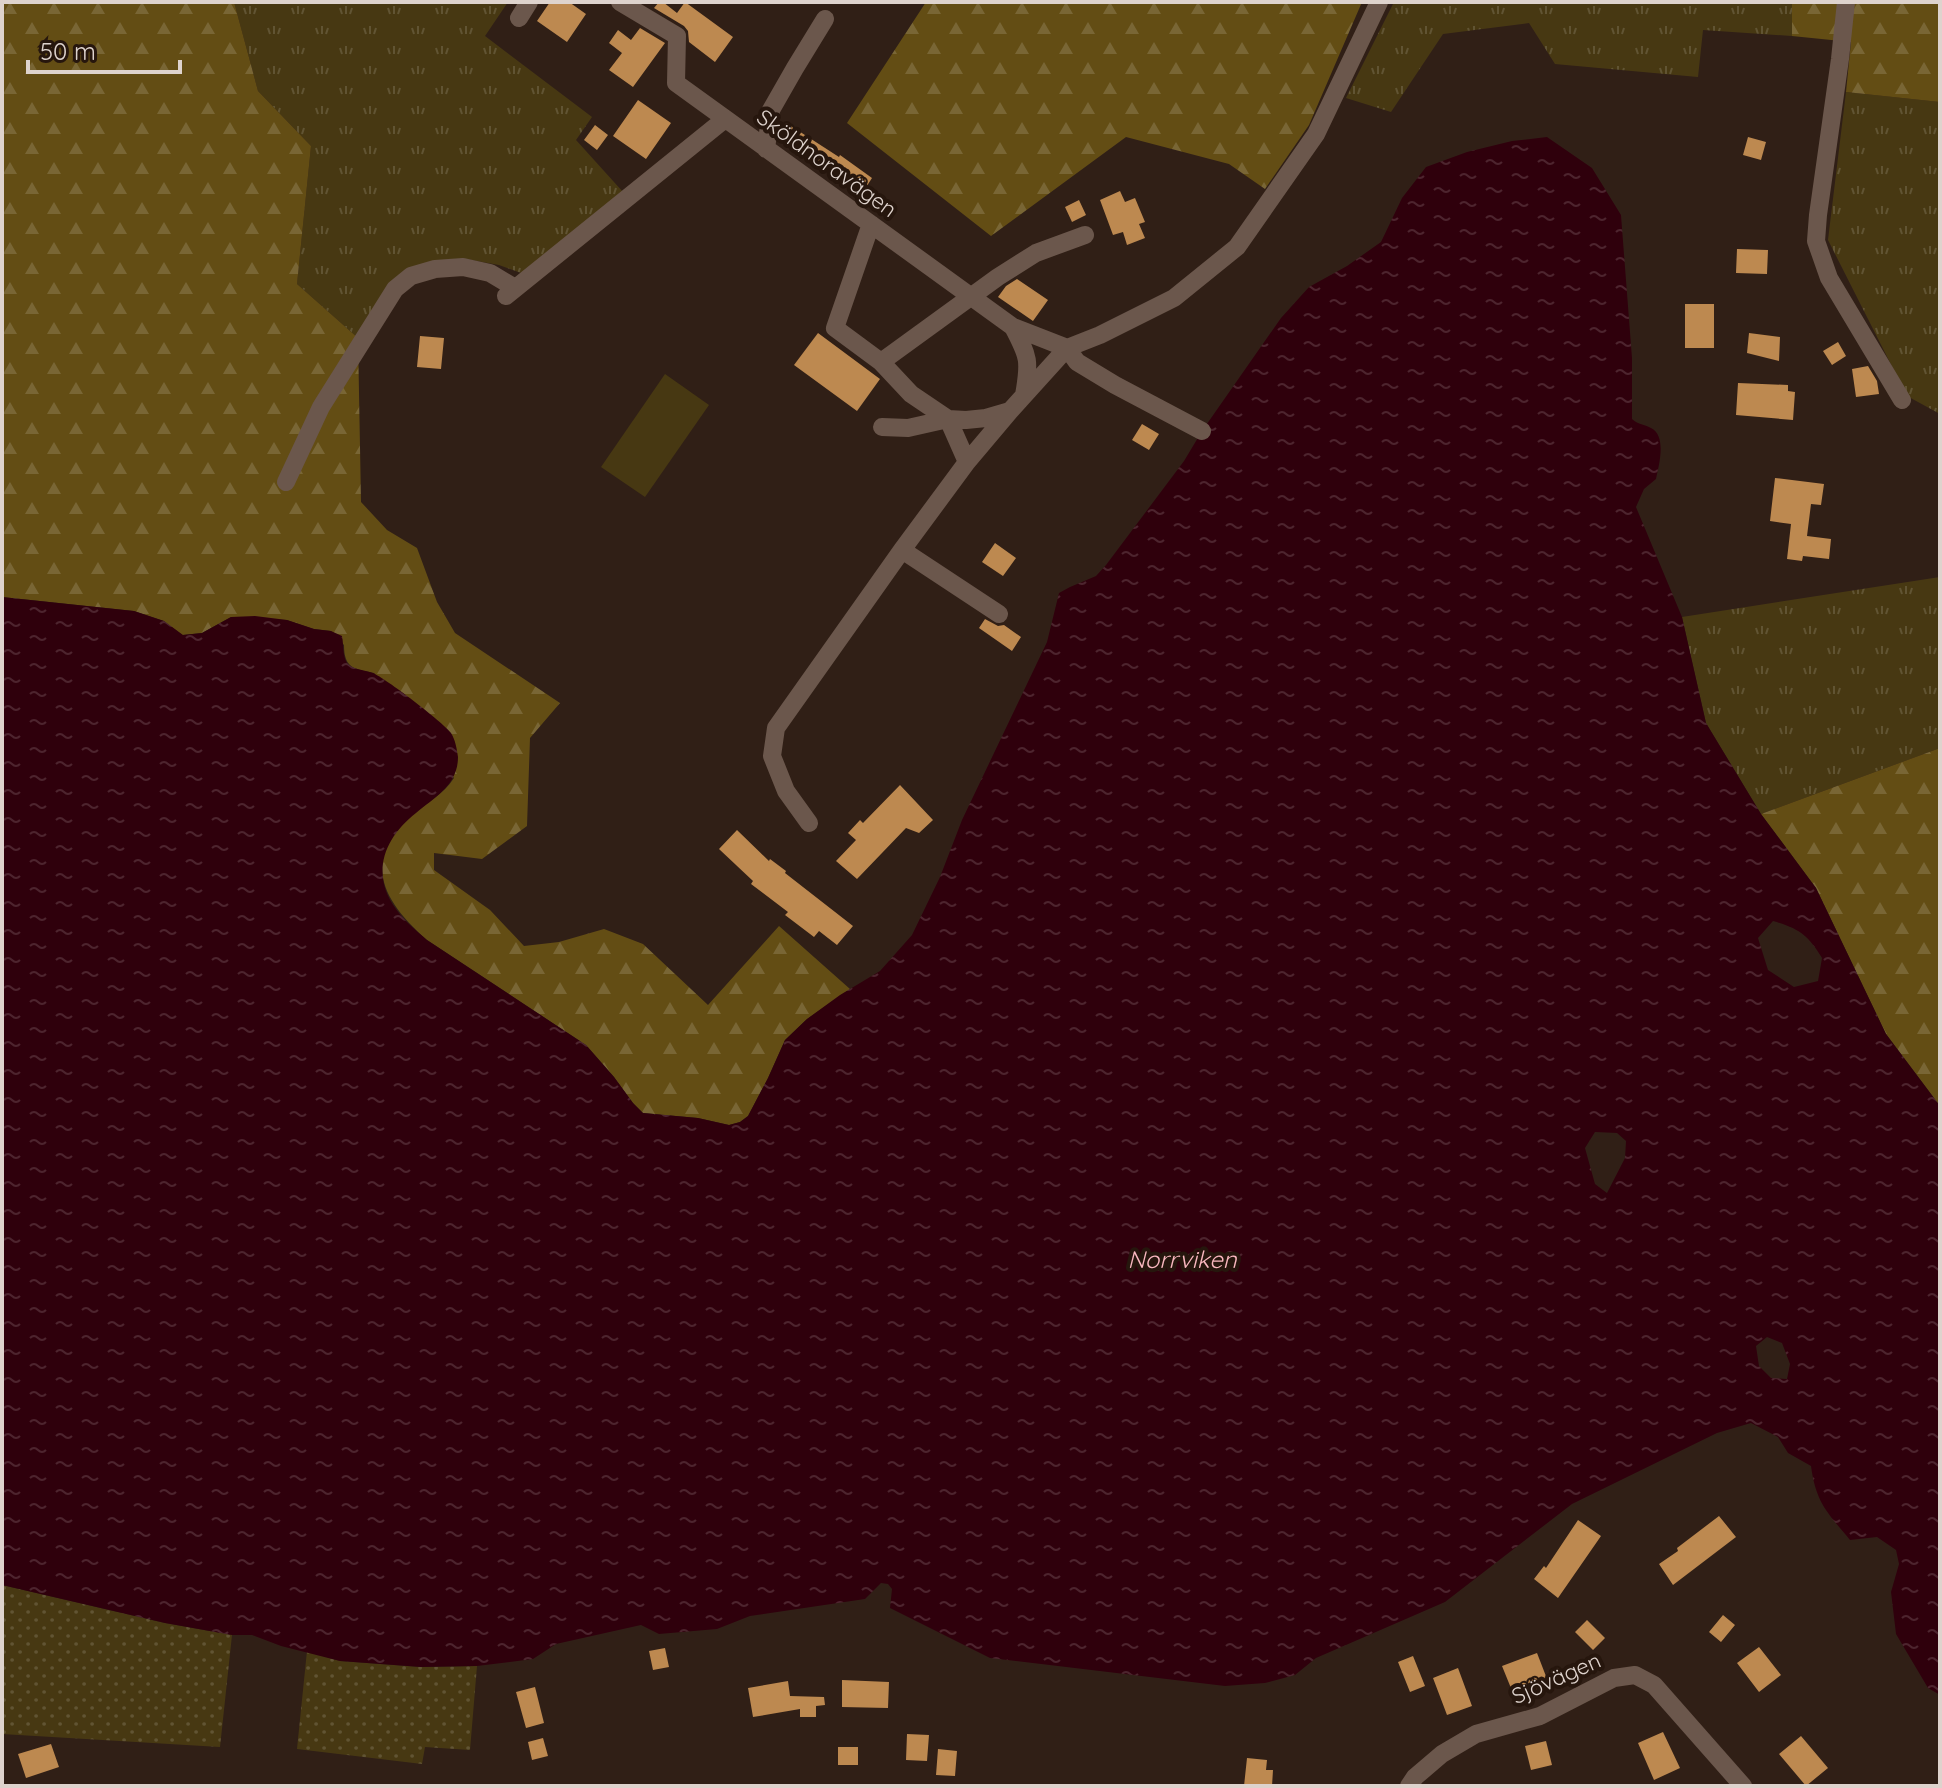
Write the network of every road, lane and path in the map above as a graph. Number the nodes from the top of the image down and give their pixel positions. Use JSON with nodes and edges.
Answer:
{"nodes":[{"id":1,"x":620,"y":2,"type":"edge"},
{"id":2,"x":1379,"y":2,"type":"edge"},
{"id":3,"x":1846,"y":2,"type":"edge"},
{"id":4,"x":825,"y":19,"type":"dead end"},
{"id":5,"x":725,"y":119,"type":"junction"},
{"id":6,"x":766,"y":149,"type":"junction"},
{"id":7,"x":871,"y":224,"type":"junction"},
{"id":8,"x":1085,"y":235,"type":"dead end"},
{"id":9,"x":972,"y":297,"type":"junction"},
{"id":10,"x":1013,"y":327,"type":"junction"},
{"id":11,"x":1067,"y":348,"type":"junction"},
{"id":12,"x":881,"y":362,"type":"junction"},
{"id":13,"x":1024,"y":395,"type":"junction"},
{"id":14,"x":1902,"y":400,"type":"dead end"},
{"id":15,"x":1010,"y":411,"type":"junction"},
{"id":16,"x":948,"y":419,"type":"junction"},
{"id":17,"x":882,"y":427,"type":"dead end"},
{"id":18,"x":1202,"y":431,"type":"dead end"},
{"id":19,"x":967,"y":462,"type":"junction"},
{"id":20,"x":286,"y":482,"type":"dead end"},
{"id":21,"x":902,"y":550,"type":"junction"},
{"id":22,"x":999,"y":614,"type":"dead end"},
{"id":23,"x":809,"y":823,"type":"dead end"},
{"id":24,"x":1409,"y":1786,"type":"edge"},
{"id":25,"x":1743,"y":1786,"type":"edge"}],
"edges":[{"from":1,"to":5,"type":"street"},
{"from":2,"to":11,"type":"street"},
{"from":3,"to":14,"type":"street"},
{"from":4,"to":6,"type":"street"},
{"from":5,"to":6,"type":"street","name":"Sköldnoravägen"},
{"from":5,"to":20,"type":"street","name":"Sköldnoravägen"},
{"from":6,"to":7,"type":"street","name":"Sköldnoravägen"},
{"from":7,"to":9,"type":"street","name":"Sköldnoravägen"},
{"from":7,"to":12,"type":"street"},
{"from":8,"to":9,"type":"street"},
{"from":9,"to":10,"type":"street","name":"Sköldnoravägen"},
{"from":9,"to":12,"type":"street"},
{"from":10,"to":11,"type":"street","name":"Sköldnoravägen"},
{"from":10,"to":13,"type":"street"},
{"from":11,"to":13,"type":"street"},
{"from":11,"to":18,"type":"street"},
{"from":12,"to":16,"type":"street"},
{"from":13,"to":15,"type":"street"},
{"from":15,"to":16,"type":"street"},
{"from":15,"to":19,"type":"street"},
{"from":16,"to":17,"type":"street"},
{"from":16,"to":19,"type":"street"},
{"from":19,"to":21,"type":"street"},
{"from":21,"to":22,"type":"street"},
{"from":21,"to":23,"type":"street"},
{"from":24,"to":25,"type":"street","name":"Sjövägen"}]}
